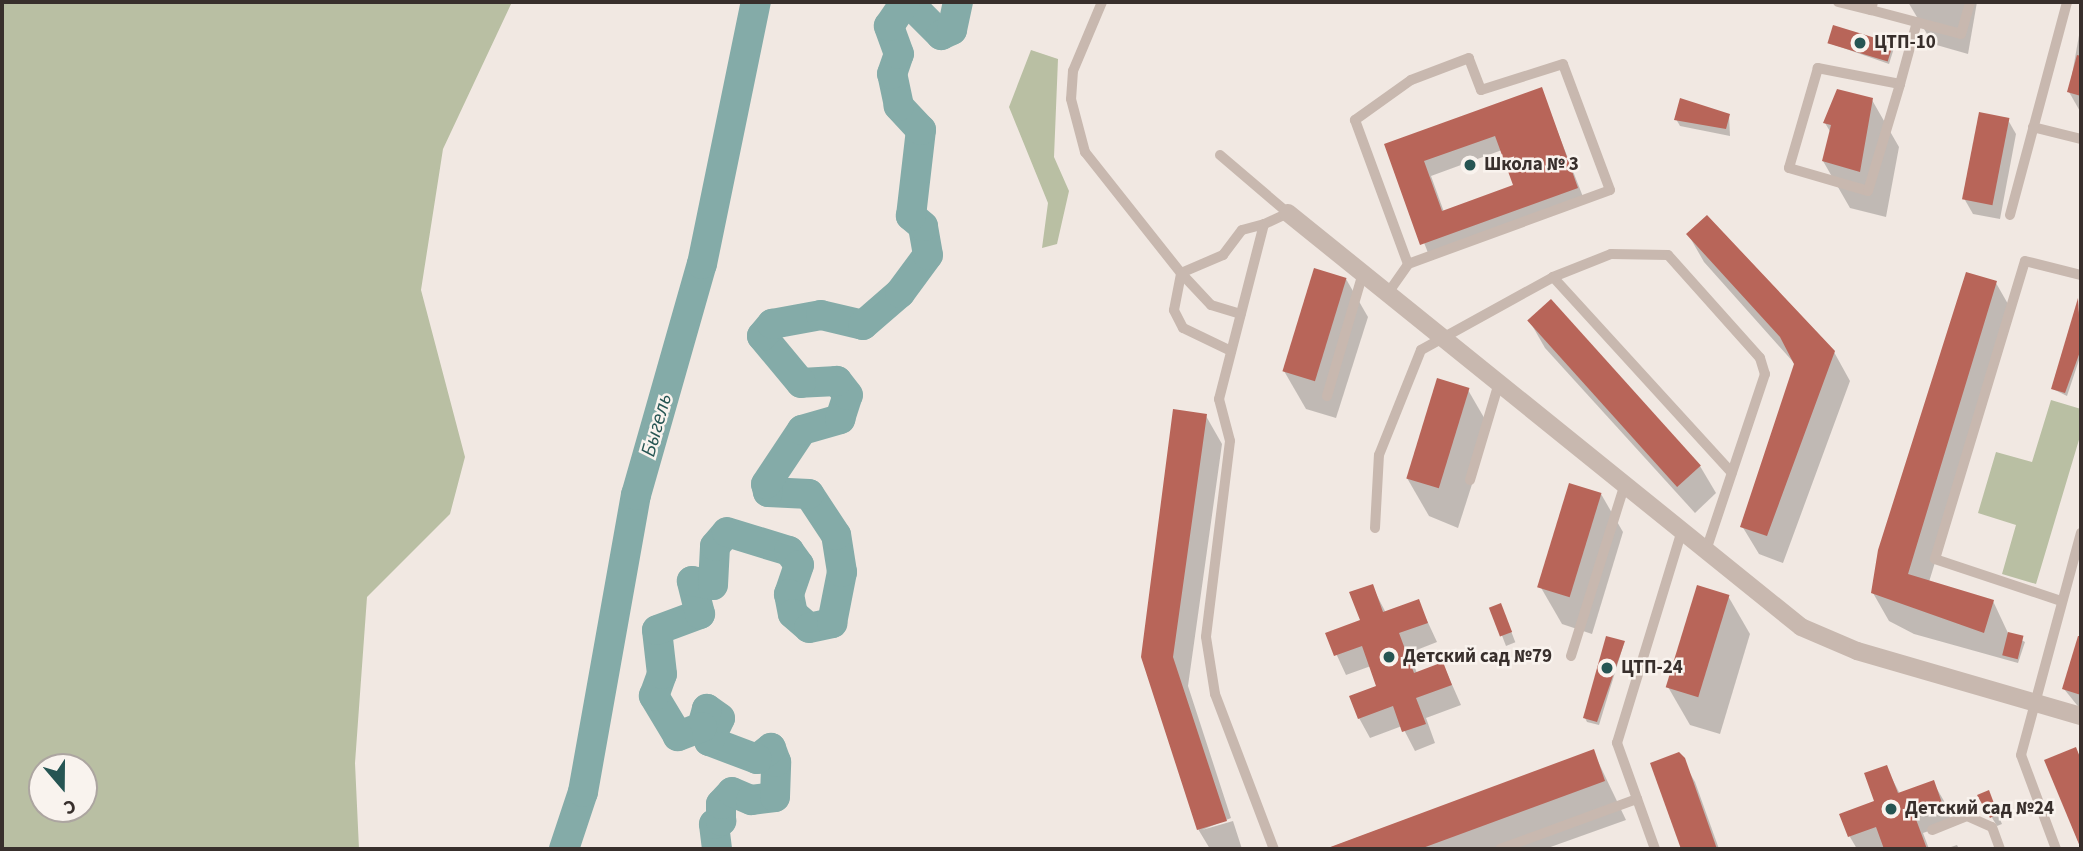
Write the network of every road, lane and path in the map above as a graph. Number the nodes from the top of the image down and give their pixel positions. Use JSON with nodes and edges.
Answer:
{"nodes":[{"id":1,"x":1102,"y":2,"type":"edge"},
{"id":2,"x":1838,"y":2,"type":"edge"},
{"id":3,"x":1970,"y":2,"type":"edge"},
{"id":4,"x":2067,"y":2,"type":"edge"},
{"id":5,"x":1872,"y":6,"type":"edge"},
{"id":6,"x":1917,"y":22,"type":"junction"},
{"id":7,"x":1900,"y":84,"type":"junction"},
{"id":8,"x":2033,"y":127,"type":"junction"},
{"id":9,"x":2081,"y":139,"type":"edge"},
{"id":10,"x":1220,"y":155,"type":"dead end"},
{"id":11,"x":1288,"y":213,"type":"junction"},
{"id":12,"x":2010,"y":215,"type":"dead end"},
{"id":13,"x":1264,"y":224,"type":"junction"},
{"id":14,"x":1408,"y":264,"type":"junction"},
{"id":15,"x":1363,"y":273,"type":"junction"},
{"id":16,"x":1181,"y":274,"type":"junction"},
{"id":17,"x":2081,"y":275,"type":"edge"},
{"id":18,"x":1553,"y":277,"type":"junction"},
{"id":19,"x":1388,"y":293,"type":"junction"},
{"id":20,"x":1241,"y":314,"type":"junction"},
{"id":21,"x":1443,"y":337,"type":"junction"},
{"id":22,"x":1231,"y":351,"type":"junction"},
{"id":23,"x":1499,"y":383,"type":"junction"},
{"id":24,"x":1327,"y":396,"type":"dead end"},
{"id":25,"x":1732,"y":473,"type":"junction"},
{"id":26,"x":1470,"y":480,"type":"dead end"},
{"id":27,"x":1625,"y":484,"type":"junction"},
{"id":28,"x":1376,"y":528,"type":"dead end"},
{"id":29,"x":1682,"y":530,"type":"junction"},
{"id":30,"x":2081,"y":533,"type":"edge"},
{"id":31,"x":1706,"y":550,"type":"junction"},
{"id":32,"x":2061,"y":601,"type":"junction"},
{"id":33,"x":1571,"y":656,"type":"dead end"},
{"id":34,"x":2031,"y":701,"type":"junction"},
{"id":35,"x":2081,"y":716,"type":"edge"},
{"id":36,"x":1637,"y":799,"type":"junction"},
{"id":37,"x":1931,"y":830,"type":"dead end"},
{"id":38,"x":1275,"y":849,"type":"edge"},
{"id":39,"x":1503,"y":849,"type":"edge"},
{"id":40,"x":1655,"y":849,"type":"edge"},
{"id":41,"x":2000,"y":849,"type":"edge"},
{"id":42,"x":2056,"y":849,"type":"edge"}],
"edges":[{"from":1,"to":16,"type":"lane"},
{"from":2,"to":5,"type":"lane"},
{"from":3,"to":6,"type":"lane"},
{"from":4,"to":8,"type":"lane"},
{"from":5,"to":6,"type":"lane"},
{"from":6,"to":7,"type":"lane"},
{"from":7,"to":7,"type":"lane"},
{"from":8,"to":9,"type":"lane"},
{"from":8,"to":12,"type":"lane"},
{"from":10,"to":11,"type":"lane"},
{"from":11,"to":13,"type":"lane"},
{"from":11,"to":15,"type":"street"},
{"from":13,"to":16,"type":"lane"},
{"from":13,"to":20,"type":"lane"},
{"from":14,"to":14,"type":"lane"},
{"from":14,"to":19,"type":"lane"},
{"from":15,"to":19,"type":"street"},
{"from":15,"to":24,"type":"lane"},
{"from":16,"to":20,"type":"lane"},
{"from":16,"to":22,"type":"lane"},
{"from":17,"to":32,"type":"lane"},
{"from":18,"to":21,"type":"lane"},
{"from":18,"to":25,"type":"lane"},
{"from":18,"to":25,"type":"lane"},
{"from":19,"to":21,"type":"street"},
{"from":20,"to":22,"type":"lane"},
{"from":21,"to":23,"type":"street"},
{"from":21,"to":28,"type":"lane"},
{"from":22,"to":38,"type":"lane"},
{"from":23,"to":26,"type":"lane"},
{"from":23,"to":27,"type":"street"},
{"from":25,"to":31,"type":"lane"},
{"from":27,"to":29,"type":"street"},
{"from":27,"to":33,"type":"lane"},
{"from":29,"to":31,"type":"street"},
{"from":29,"to":36,"type":"lane"},
{"from":30,"to":32,"type":"lane"},
{"from":31,"to":34,"type":"street"},
{"from":32,"to":34,"type":"lane"},
{"from":34,"to":35,"type":"street"},
{"from":34,"to":42,"type":"lane"},
{"from":36,"to":39,"type":"lane"},
{"from":36,"to":40,"type":"lane"},
{"from":37,"to":41,"type":"lane"}]}
